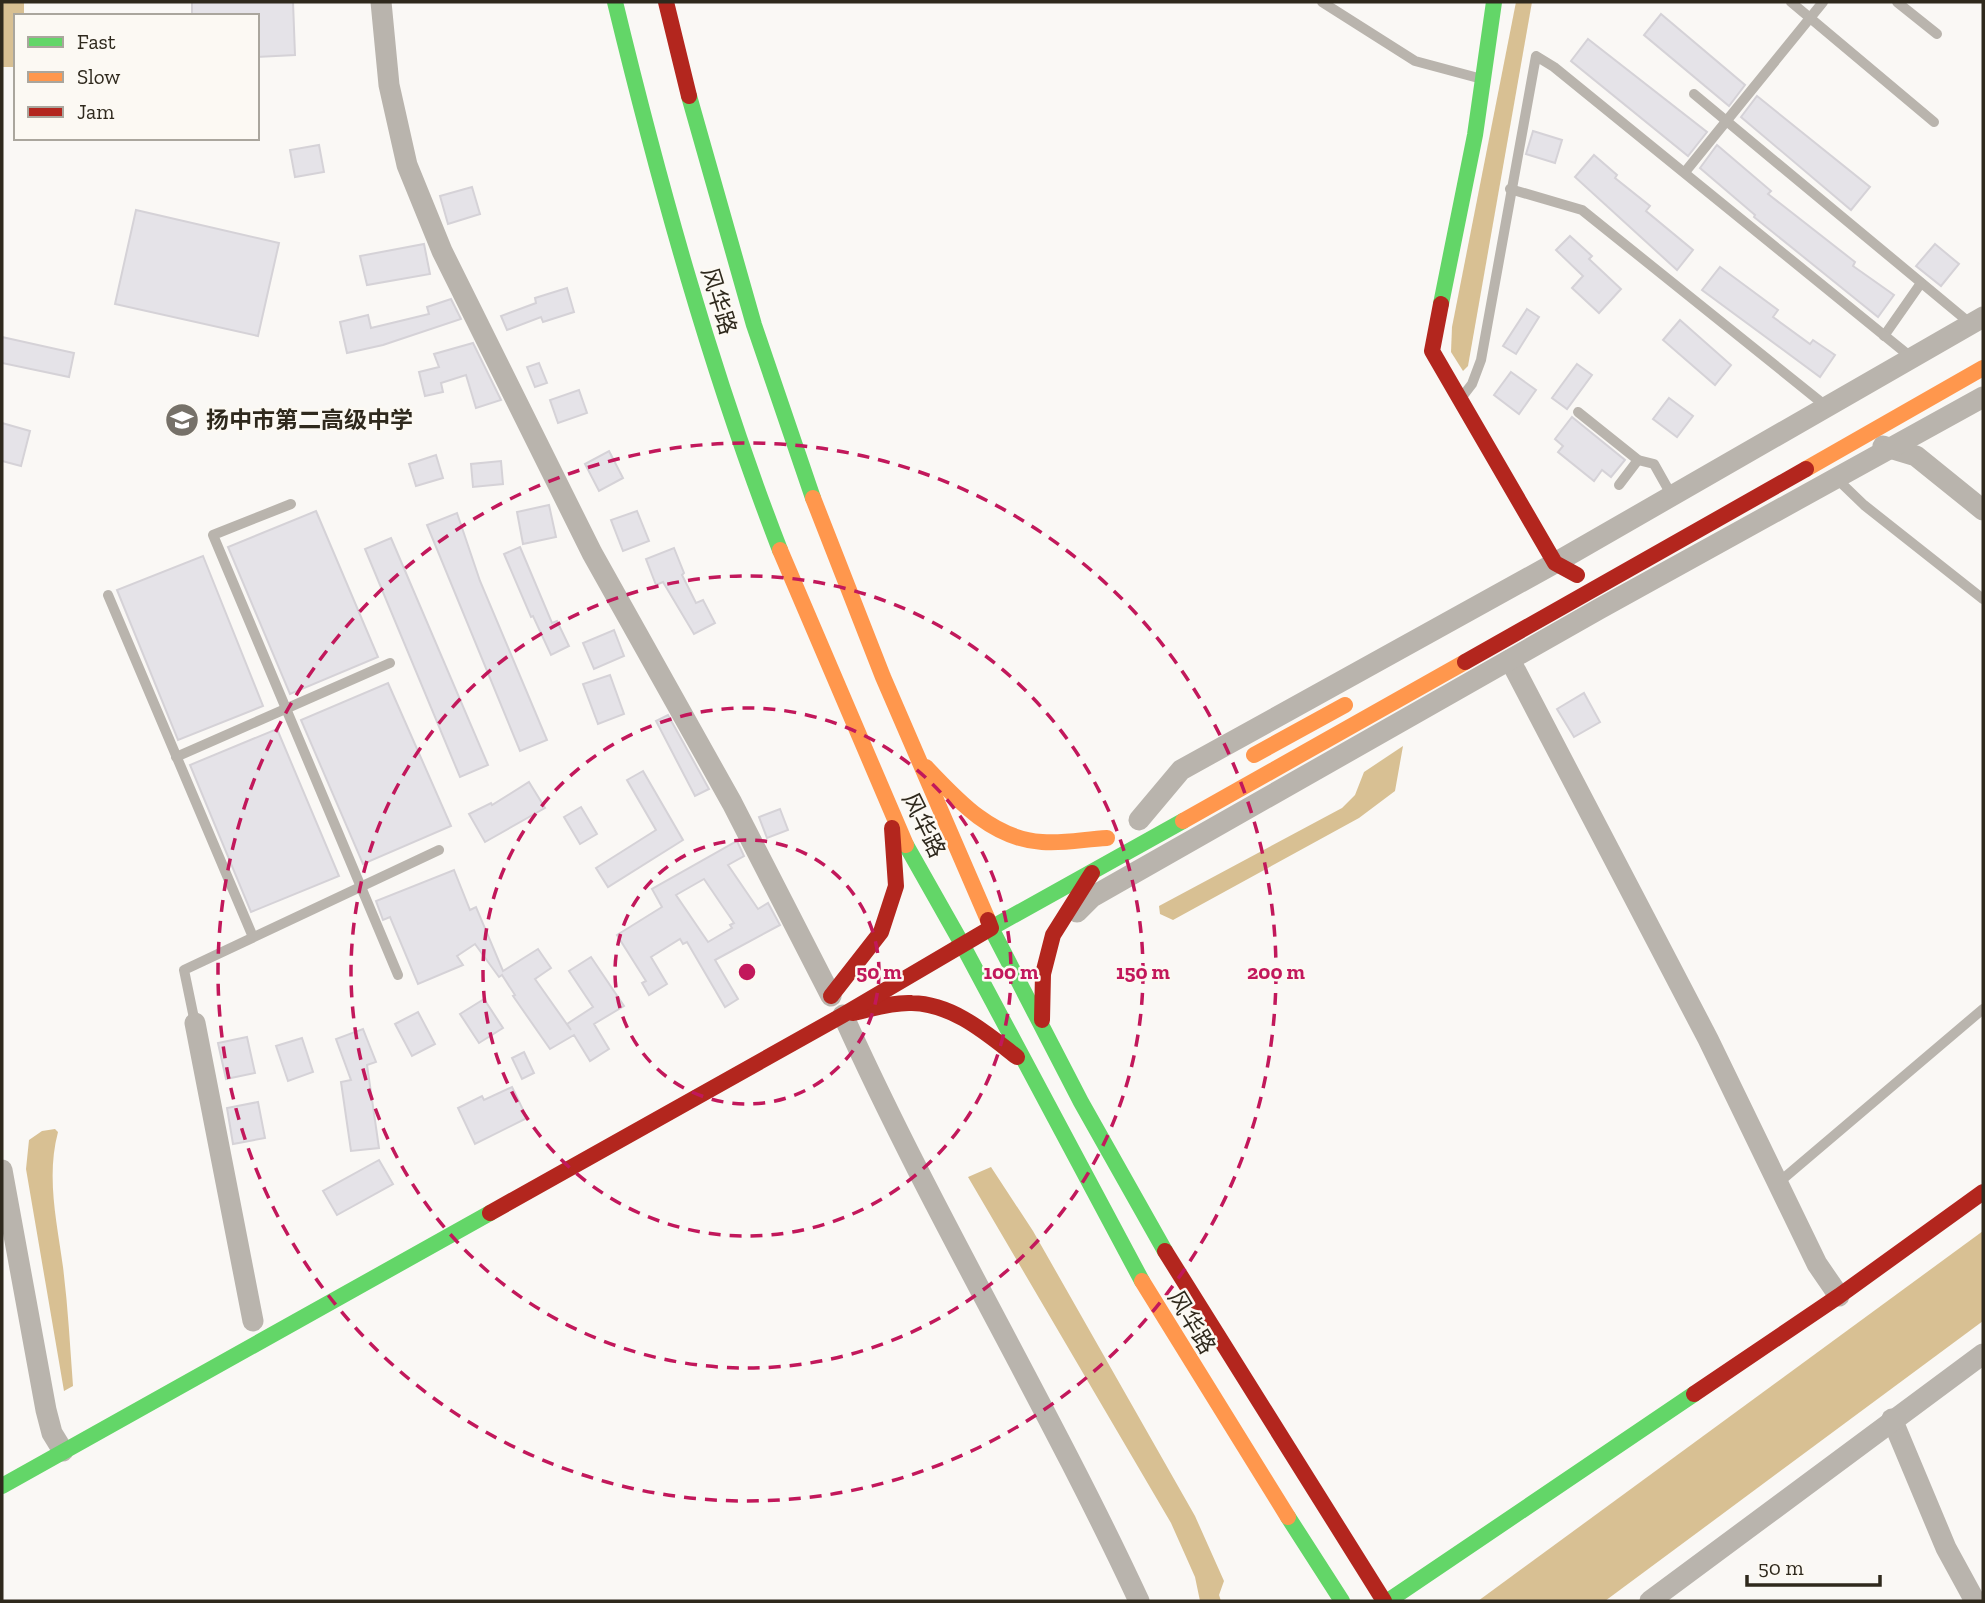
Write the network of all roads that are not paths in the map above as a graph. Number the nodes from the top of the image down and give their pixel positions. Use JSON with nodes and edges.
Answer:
{"nodes":[{"id":1,"x":382,"y":2,"type":"edge"},
{"id":2,"x":615,"y":2,"type":"edge"},
{"id":3,"x":666,"y":2,"type":"edge"},
{"id":4,"x":1322,"y":2,"type":"edge"},
{"id":5,"x":1494,"y":2,"type":"edge"},
{"id":6,"x":1791,"y":2,"type":"edge"},
{"id":7,"x":1823,"y":2,"type":"edge"},
{"id":8,"x":1897,"y":2,"type":"edge"},
{"id":9,"x":1810,"y":18,"type":"junction"},
{"id":10,"x":1937,"y":34,"type":"dead end"},
{"id":11,"x":1483,"y":79,"type":"junction"},
{"id":12,"x":1694,"y":94,"type":"dead end"},
{"id":13,"x":1727,"y":121,"type":"junction"},
{"id":14,"x":1934,"y":122,"type":"dead end"},
{"id":15,"x":1685,"y":172,"type":"junction"},
{"id":16,"x":1510,"y":190,"type":"junction"},
{"id":17,"x":1921,"y":283,"type":"junction"},
{"id":18,"x":1977,"y":320,"type":"edge"},
{"id":19,"x":1884,"y":335,"type":"junction"},
{"id":20,"x":1912,"y":358,"type":"junction"},
{"id":21,"x":1983,"y":368,"type":"edge"},
{"id":22,"x":1983,"y":397,"type":"edge"},
{"id":23,"x":1459,"y":401,"type":"junction"},
{"id":24,"x":1827,"y":407,"type":"junction"},
{"id":25,"x":1578,"y":411,"type":"dead end"},
{"id":26,"x":1858,"y":439,"type":"junction"},
{"id":27,"x":1892,"y":449,"type":"junction"},
{"id":28,"x":1637,"y":460,"type":"junction"},
{"id":29,"x":1838,"y":480,"type":"junction"},
{"id":30,"x":1619,"y":485,"type":"dead end"},
{"id":31,"x":1672,"y":496,"type":"junction"},
{"id":32,"x":291,"y":504,"type":"dead end"},
{"id":33,"x":1983,"y":510,"type":"edge"},
{"id":34,"x":1579,"y":582,"type":"junction"},
{"id":35,"x":108,"y":595,"type":"dead end"},
{"id":36,"x":1983,"y":599,"type":"edge"},
{"id":37,"x":1510,"y":660,"type":"junction"},
{"id":38,"x":390,"y":663,"type":"dead end"},
{"id":39,"x":1361,"y":696,"type":"dead end"},
{"id":40,"x":286,"y":709,"type":"junction"},
{"id":41,"x":916,"y":756,"type":"junction"},
{"id":42,"x":176,"y":757,"type":"junction"},
{"id":43,"x":1243,"y":762,"type":"dead end"},
{"id":44,"x":1185,"y":794,"type":"dead end"},
{"id":45,"x":891,"y":812,"type":"junction"},
{"id":46,"x":1123,"y":829,"type":"junction"},
{"id":47,"x":439,"y":850,"type":"dead end"},
{"id":48,"x":1073,"y":857,"type":"dead end"},
{"id":49,"x":1093,"y":871,"type":"junction"},
{"id":50,"x":360,"y":887,"type":"junction"},
{"id":51,"x":966,"y":916,"type":"junction"},
{"id":52,"x":991,"y":928,"type":"junction"},
{"id":53,"x":1053,"y":935,"type":"junction"},
{"id":54,"x":253,"y":937,"type":"junction"},
{"id":55,"x":962,"y":944,"type":"junction"},
{"id":56,"x":866,"y":974,"type":"dead end"},
{"id":57,"x":398,"y":975,"type":"dead end"},
{"id":58,"x":825,"y":999,"type":"junction"},
{"id":59,"x":1983,"y":1009,"type":"edge"},
{"id":60,"x":843,"y":1015,"type":"junction"},
{"id":61,"x":195,"y":1023,"type":"joint"},
{"id":62,"x":1042,"y":1026,"type":"junction"},
{"id":63,"x":1027,"y":1066,"type":"junction"},
{"id":64,"x":2,"y":1170,"type":"edge"},
{"id":65,"x":1776,"y":1185,"type":"junction"},
{"id":66,"x":1983,"y":1192,"type":"edge"},
{"id":67,"x":1839,"y":1296,"type":"junction"},
{"id":68,"x":253,"y":1321,"type":"dead end"},
{"id":69,"x":1983,"y":1354,"type":"edge"},
{"id":70,"x":1892,"y":1419,"type":"junction"},
{"id":71,"x":55,"y":1437,"type":"junction"},
{"id":72,"x":2,"y":1486,"type":"edge"},
{"id":73,"x":1139,"y":1601,"type":"edge"},
{"id":74,"x":1342,"y":1601,"type":"edge"},
{"id":75,"x":1386,"y":1601,"type":"edge"},
{"id":76,"x":1650,"y":1601,"type":"edge"},
{"id":77,"x":1975,"y":1601,"type":"edge"}],
"edges":[{"from":1,"to":58,"type":"street"},
{"from":2,"to":45,"type":"main road","name":"风华路"},
{"from":3,"to":41,"type":"main road","name":"风华路"},
{"from":4,"to":11,"type":"lane"},
{"from":5,"to":11,"type":"main road"},
{"from":6,"to":9,"type":"lane"},
{"from":7,"to":9,"type":"lane"},
{"from":8,"to":10,"type":"lane"},
{"from":9,"to":13,"type":"lane"},
{"from":9,"to":14,"type":"lane"},
{"from":11,"to":23,"type":"main road"},
{"from":12,"to":13,"type":"lane"},
{"from":13,"to":15,"type":"lane"},
{"from":13,"to":17,"type":"lane"},
{"from":15,"to":16,"type":"lane"},
{"from":15,"to":19,"type":"lane"},
{"from":16,"to":23,"type":"lane"},
{"from":16,"to":24,"type":"lane"},
{"from":17,"to":18,"type":"lane"},
{"from":17,"to":19,"type":"lane"},
{"from":18,"to":20,"type":"street"},
{"from":19,"to":20,"type":"lane"},
{"from":20,"to":24,"type":"street"},
{"from":21,"to":26,"type":"main road"},
{"from":22,"to":27,"type":"street"},
{"from":23,"to":34,"type":"main road"},
{"from":24,"to":31,"type":"street"},
{"from":25,"to":28,"type":"lane"},
{"from":26,"to":27,"type":"street"},
{"from":26,"to":34,"type":"main road"},
{"from":27,"to":29,"type":"street"},
{"from":27,"to":33,"type":"street"},
{"from":28,"to":30,"type":"lane"},
{"from":28,"to":31,"type":"lane"},
{"from":29,"to":34,"type":"street"},
{"from":29,"to":36,"type":"lane"},
{"from":31,"to":34,"type":"street"},
{"from":32,"to":40,"type":"lane"},
{"from":34,"to":37,"type":"street"},
{"from":34,"to":46,"type":"street"},
{"from":34,"to":49,"type":"main road"},
{"from":35,"to":42,"type":"lane"},
{"from":37,"to":53,"type":"street"},
{"from":37,"to":65,"type":"street"},
{"from":38,"to":40,"type":"lane"},
{"from":39,"to":43,"type":"main road"},
{"from":40,"to":42,"type":"lane"},
{"from":40,"to":50,"type":"lane"},
{"from":41,"to":46,"type":"main road"},
{"from":41,"to":51,"type":"main road","name":"风华路"},
{"from":42,"to":54,"type":"lane"},
{"from":44,"to":46,"type":"main road"},
{"from":45,"to":51,"type":"main road","name":"风华路"},
{"from":45,"to":58,"type":"main road"},
{"from":46,"to":48,"type":"main road"},
{"from":47,"to":50,"type":"lane"},
{"from":49,"to":52,"type":"main road"},
{"from":49,"to":53,"type":"main road"},
{"from":50,"to":54,"type":"lane"},
{"from":50,"to":57,"type":"lane"},
{"from":51,"to":52,"type":"main road","name":"风华路"},
{"from":51,"to":55,"type":"main road","name":"风华路"},
{"from":52,"to":55,"type":"main road"},
{"from":52,"to":62,"type":"main road","name":"风华路"},
{"from":53,"to":62,"type":"main road"},
{"from":54,"to":61,"type":"lane"},
{"from":55,"to":60,"type":"main road"},
{"from":55,"to":63,"type":"main road","name":"风华路"},
{"from":56,"to":58,"type":"main road"},
{"from":59,"to":65,"type":"lane"},
{"from":60,"to":63,"type":"main road"},
{"from":60,"to":71,"type":"main road"},
{"from":60,"to":73,"type":"street"},
{"from":61,"to":68,"type":"street"},
{"from":62,"to":75,"type":"main road","name":"风华路"},
{"from":63,"to":74,"type":"main road","name":"风华路"},
{"from":64,"to":71,"type":"street"},
{"from":65,"to":67,"type":"street"},
{"from":66,"to":67,"type":"main road"},
{"from":67,"to":75,"type":"main road"},
{"from":69,"to":70,"type":"street"},
{"from":70,"to":76,"type":"street"},
{"from":70,"to":77,"type":"street"},
{"from":71,"to":72,"type":"main road"}]}
